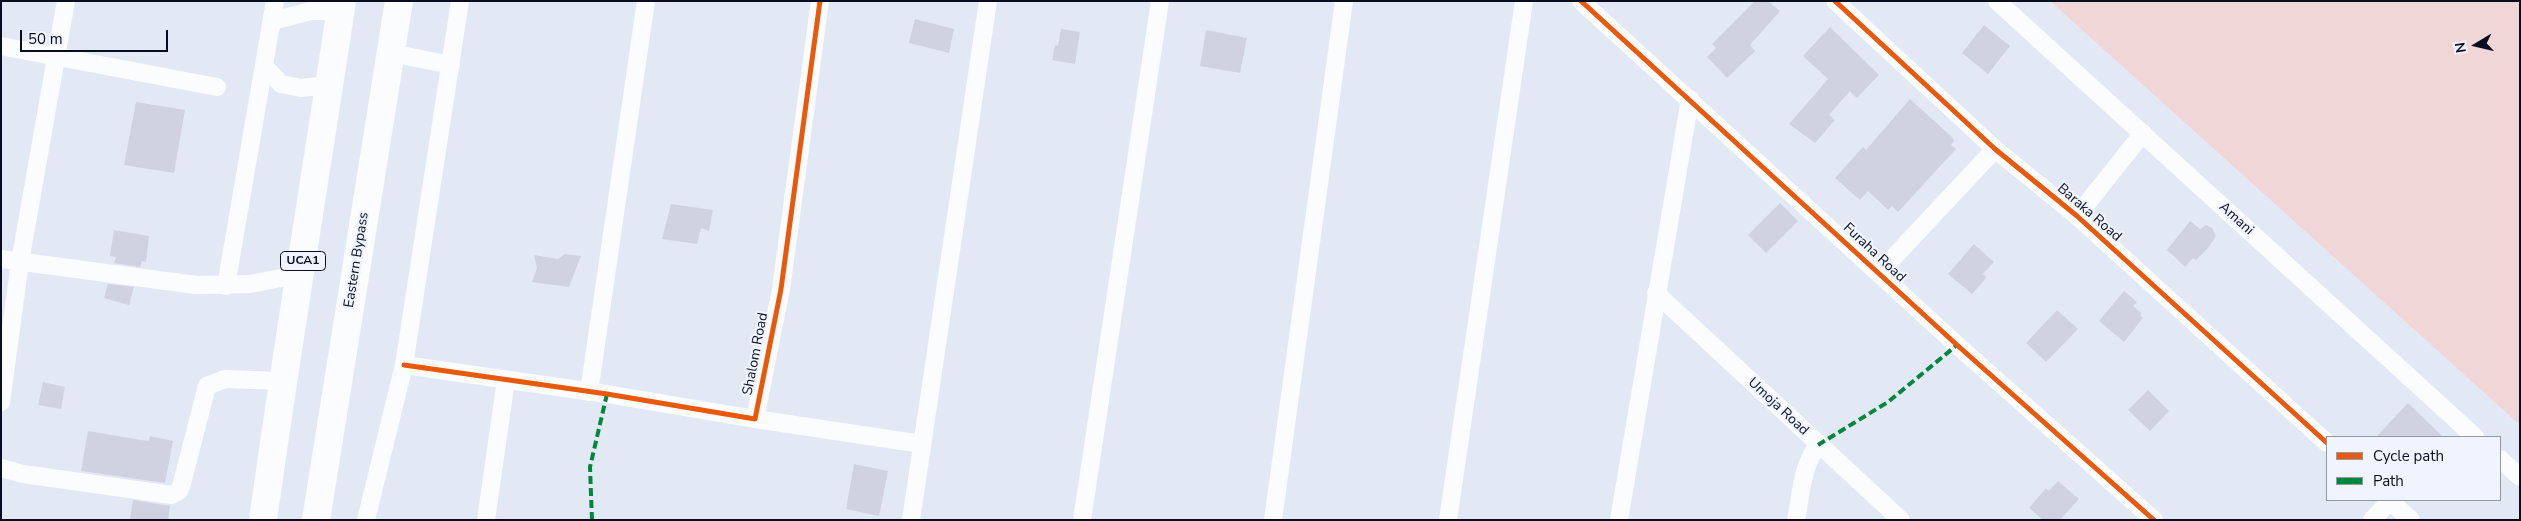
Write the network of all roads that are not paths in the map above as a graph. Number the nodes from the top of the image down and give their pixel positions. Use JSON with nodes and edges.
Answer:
{"nodes":[{"id":1,"x":66,"y":1,"type":"edge"},
{"id":2,"x":275,"y":1,"type":"edge"},
{"id":3,"x":399,"y":1,"type":"edge"},
{"id":4,"x":460,"y":1,"type":"edge"},
{"id":5,"x":646,"y":1,"type":"edge"},
{"id":6,"x":820,"y":1,"type":"edge"},
{"id":7,"x":988,"y":1,"type":"edge"},
{"id":8,"x":1160,"y":1,"type":"edge"},
{"id":9,"x":1344,"y":1,"type":"edge"},
{"id":10,"x":1524,"y":1,"type":"edge"},
{"id":11,"x":1581,"y":1,"type":"edge"},
{"id":12,"x":1836,"y":1,"type":"edge"},
{"id":13,"x":1997,"y":1,"type":"edge"},
{"id":14,"x":341,"y":6,"type":"edge"},
{"id":15,"x":272,"y":21,"type":"junction"},
{"id":16,"x":1,"y":46,"type":"edge"},
{"id":17,"x":391,"y":53,"type":"junction"},
{"id":18,"x":57,"y":56,"type":"junction"},
{"id":19,"x":264,"y":66,"type":"junction"},
{"id":20,"x":450,"y":66,"type":"junction"},
{"id":21,"x":329,"y":85,"type":"junction"},
{"id":22,"x":218,"y":87,"type":"dead end"},
{"id":23,"x":1690,"y":98,"type":"junction"},
{"id":24,"x":2142,"y":134,"type":"junction"},
{"id":25,"x":1995,"y":148,"type":"junction"},
{"id":26,"x":2077,"y":216,"type":"junction"},
{"id":27,"x":1,"y":259,"type":"edge"},
{"id":28,"x":20,"y":262,"type":"junction"},
{"id":29,"x":1879,"y":273,"type":"junction"},
{"id":30,"x":301,"y":274,"type":"junction"},
{"id":31,"x":226,"y":286,"type":"junction"},
{"id":32,"x":1656,"y":293,"type":"junction"},
{"id":33,"x":404,"y":365,"type":"junction"},
{"id":34,"x":506,"y":380,"type":"junction"},
{"id":35,"x":282,"y":381,"type":"junction"},
{"id":36,"x":589,"y":392,"type":"junction"},
{"id":37,"x":1,"y":402,"type":"edge"},
{"id":38,"x":755,"y":419,"type":"junction"},
{"id":39,"x":2474,"y":436,"type":"edge"},
{"id":40,"x":2326,"y":443,"type":"edge"},
{"id":41,"x":922,"y":444,"type":"junction"},
{"id":42,"x":1818,"y":445,"type":"junction"},
{"id":43,"x":2501,"y":460,"type":"edge"},
{"id":44,"x":1,"y":468,"type":"edge"},
{"id":45,"x":2520,"y":477,"type":"edge"},
{"id":46,"x":2389,"y":501,"type":"edge"},
{"id":47,"x":2391,"y":501,"type":"edge"},
{"id":48,"x":263,"y":520,"type":"edge"},
{"id":49,"x":316,"y":520,"type":"edge"},
{"id":50,"x":366,"y":520,"type":"edge"},
{"id":51,"x":486,"y":520,"type":"edge"},
{"id":52,"x":911,"y":520,"type":"edge"},
{"id":53,"x":1082,"y":520,"type":"edge"},
{"id":54,"x":1273,"y":520,"type":"edge"},
{"id":55,"x":1448,"y":520,"type":"edge"},
{"id":56,"x":1619,"y":520,"type":"edge"},
{"id":57,"x":1796,"y":520,"type":"edge"},
{"id":58,"x":1901,"y":520,"type":"edge"},
{"id":59,"x":2154,"y":520,"type":"edge"},
{"id":60,"x":2372,"y":520,"type":"edge"},
{"id":61,"x":2411,"y":520,"type":"edge"}],
"edges":[{"from":1,"to":18,"type":"street"},
{"from":2,"to":15,"type":"street"},
{"from":3,"to":17,"type":"main road","name":"Eastern Bypass"},
{"from":4,"to":20,"type":"street"},
{"from":5,"to":36,"type":"street"},
{"from":6,"to":38,"type":"street","name":"Shalom Road"},
{"from":7,"to":41,"type":"street"},
{"from":8,"to":53,"type":"street"},
{"from":9,"to":54,"type":"street"},
{"from":10,"to":55,"type":"street"},
{"from":11,"to":23,"type":"street","name":"Furaha Road"},
{"from":12,"to":25,"type":"street","name":"Baraka Road"},
{"from":13,"to":24,"type":"street","name":"Amani"},
{"from":14,"to":15,"type":"street"},
{"from":14,"to":21,"type":"main road","number":"UCA1"},
{"from":15,"to":19,"type":"street"},
{"from":16,"to":18,"type":"street"},
{"from":17,"to":20,"type":"street"},
{"from":17,"to":49,"type":"main road","name":"Eastern Bypass"},
{"from":18,"to":22,"type":"street"},
{"from":18,"to":28,"type":"street"},
{"from":19,"to":21,"type":"street"},
{"from":19,"to":31,"type":"street"},
{"from":20,"to":33,"type":"street"},
{"from":21,"to":30,"type":"main road","number":"UCA1"},
{"from":23,"to":29,"type":"street","name":"Furaha Road"},
{"from":23,"to":32,"type":"street"},
{"from":24,"to":26,"type":"street"},
{"from":24,"to":39,"type":"street","name":"Amani"},
{"from":25,"to":26,"type":"street","name":"Baraka Road"},
{"from":25,"to":29,"type":"street"},
{"from":26,"to":40,"type":"street","name":"Baraka Road"},
{"from":27,"to":28,"type":"street"},
{"from":28,"to":31,"type":"street"},
{"from":28,"to":37,"type":"street"},
{"from":29,"to":59,"type":"street","name":"Furaha Road"},
{"from":30,"to":31,"type":"street"},
{"from":30,"to":35,"type":"main road","number":"UCA1"},
{"from":32,"to":42,"type":"street","name":"Umoja Road"},
{"from":32,"to":56,"type":"street"},
{"from":33,"to":34,"type":"street"},
{"from":33,"to":50,"type":"street"},
{"from":34,"to":36,"type":"street"},
{"from":34,"to":51,"type":"street"},
{"from":35,"to":44,"type":"street"},
{"from":35,"to":48,"type":"main road","number":"UCA1"},
{"from":36,"to":38,"type":"street"},
{"from":38,"to":41,"type":"street"},
{"from":41,"to":52,"type":"street"},
{"from":42,"to":57,"type":"street"},
{"from":42,"to":58,"type":"street","name":"Umoja Road"},
{"from":43,"to":45,"type":"street"},
{"from":46,"to":60,"type":"street"},
{"from":47,"to":61,"type":"street"}]}
